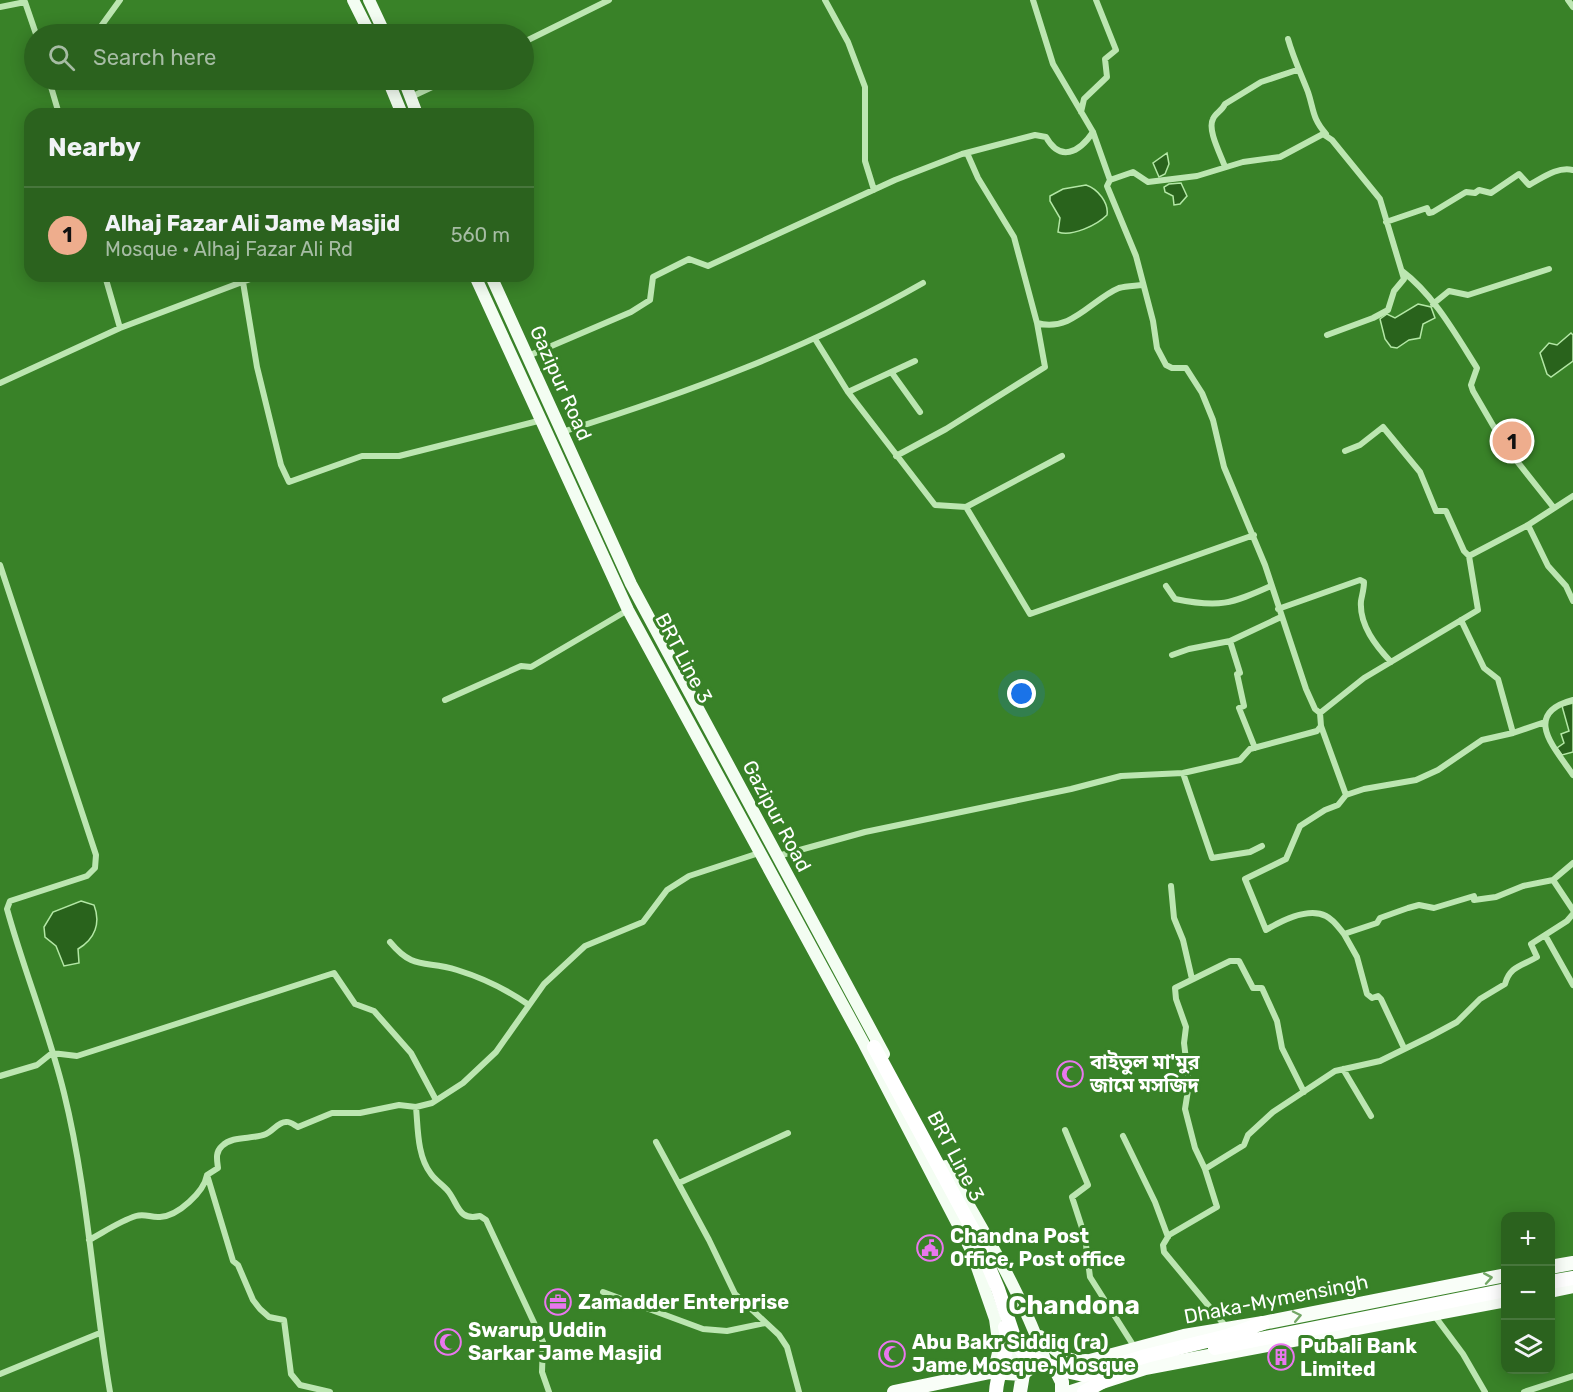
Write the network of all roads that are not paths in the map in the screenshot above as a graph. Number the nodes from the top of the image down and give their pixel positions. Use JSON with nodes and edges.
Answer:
{"nodes":[{"id":1,"x":120,"y":0,"type":"edge"},
{"id":2,"x":353,"y":0,"type":"edge"},
{"id":3,"x":361,"y":0,"type":"edge"},
{"id":4,"x":369,"y":0,"type":"edge"},
{"id":5,"x":609,"y":0,"type":"edge"},
{"id":6,"x":825,"y":0,"type":"edge"},
{"id":7,"x":1033,"y":0,"type":"edge"},
{"id":8,"x":1096,"y":0,"type":"edge"},
{"id":9,"x":1568,"y":0,"type":"edge"},
{"id":10,"x":0,"y":7,"type":"edge"},
{"id":11,"x":1573,"y":7,"type":"edge"},
{"id":12,"x":33,"y":24,"type":"edge"},
{"id":13,"x":102,"y":24,"type":"edge"},
{"id":14,"x":365,"y":24,"type":"edge"},
{"id":15,"x":372,"y":24,"type":"edge"},
{"id":16,"x":380,"y":24,"type":"edge"},
{"id":17,"x":534,"y":37,"type":"edge"},
{"id":18,"x":1288,"y":39,"type":"dead end"},
{"id":19,"x":1297,"y":70,"type":"junction"},
{"id":20,"x":52,"y":90,"type":"edge"},
{"id":21,"x":392,"y":90,"type":"edge"},
{"id":22,"x":400,"y":90,"type":"edge"},
{"id":23,"x":408,"y":90,"type":"edge"},
{"id":24,"x":426,"y":90,"type":"edge"},
{"id":25,"x":411,"y":97,"type":"junction"},
{"id":26,"x":56,"y":108,"type":"edge"},
{"id":27,"x":400,"y":108,"type":"edge"},
{"id":28,"x":407,"y":108,"type":"edge"},
{"id":29,"x":415,"y":108,"type":"edge"},
{"id":30,"x":1082,"y":112,"type":"junction"},
{"id":31,"x":1093,"y":132,"type":"junction"},
{"id":32,"x":1326,"y":134,"type":"junction"},
{"id":33,"x":966,"y":153,"type":"junction"},
{"id":34,"x":1225,"y":167,"type":"junction"},
{"id":35,"x":1573,"y":170,"type":"edge"},
{"id":36,"x":1110,"y":180,"type":"junction"},
{"id":37,"x":874,"y":190,"type":"junction"},
{"id":38,"x":1386,"y":222,"type":"junction"},
{"id":39,"x":1549,"y":269,"type":"dead end"},
{"id":40,"x":1402,"y":270,"type":"junction"},
{"id":41,"x":107,"y":282,"type":"edge"},
{"id":42,"x":243,"y":282,"type":"joint"},
{"id":43,"x":477,"y":282,"type":"edge"},
{"id":44,"x":486,"y":282,"type":"edge"},
{"id":45,"x":494,"y":282,"type":"edge"},
{"id":46,"x":923,"y":283,"type":"dead end"},
{"id":47,"x":1143,"y":285,"type":"junction"},
{"id":48,"x":1433,"y":304,"type":"junction"},
{"id":49,"x":1037,"y":323,"type":"junction"},
{"id":50,"x":120,"y":328,"type":"junction"},
{"id":51,"x":1327,"y":335,"type":"dead end"},
{"id":52,"x":815,"y":339,"type":"junction"},
{"id":53,"x":528,"y":356,"type":"junction"},
{"id":54,"x":915,"y":361,"type":"dead end"},
{"id":55,"x":892,"y":373,"type":"junction"},
{"id":56,"x":0,"y":383,"type":"edge"},
{"id":57,"x":848,"y":392,"type":"junction"},
{"id":58,"x":920,"y":412,"type":"dead end"},
{"id":59,"x":542,"y":420,"type":"junction"},
{"id":60,"x":561,"y":432,"type":"junction"},
{"id":61,"x":1345,"y":451,"type":"dead end"},
{"id":62,"x":896,"y":456,"type":"junction"},
{"id":63,"x":1062,"y":456,"type":"dead end"},
{"id":64,"x":1573,"y":496,"type":"edge"},
{"id":65,"x":966,"y":507,"type":"junction"},
{"id":66,"x":1554,"y":508,"type":"junction"},
{"id":67,"x":1528,"y":525,"type":"junction"},
{"id":68,"x":1254,"y":535,"type":"junction"},
{"id":69,"x":1469,"y":556,"type":"junction"},
{"id":70,"x":0,"y":565,"type":"edge"},
{"id":71,"x":1166,"y":586,"type":"dead end"},
{"id":72,"x":1271,"y":586,"type":"junction"},
{"id":73,"x":1573,"y":601,"type":"edge"},
{"id":74,"x":1278,"y":609,"type":"junction"},
{"id":75,"x":628,"y":610,"type":"junction"},
{"id":76,"x":1281,"y":617,"type":"junction"},
{"id":77,"x":1461,"y":620,"type":"junction"},
{"id":78,"x":1230,"y":641,"type":"junction"},
{"id":79,"x":1172,"y":655,"type":"dead end"},
{"id":80,"x":1391,"y":662,"type":"junction"},
{"id":81,"x":445,"y":700,"type":"dead end"},
{"id":82,"x":1573,"y":700,"type":"edge"},
{"id":83,"x":1320,"y":713,"type":"junction"},
{"id":84,"x":1545,"y":722,"type":"junction"},
{"id":85,"x":1321,"y":726,"type":"junction"},
{"id":86,"x":1513,"y":733,"type":"junction"},
{"id":87,"x":1255,"y":748,"type":"junction"},
{"id":88,"x":1183,"y":773,"type":"junction"},
{"id":89,"x":1573,"y":775,"type":"edge"},
{"id":90,"x":1346,"y":795,"type":"junction"},
{"id":91,"x":1262,"y":846,"type":"dead end"},
{"id":92,"x":759,"y":853,"type":"junction"},
{"id":93,"x":776,"y":857,"type":"junction"},
{"id":94,"x":1573,"y":863,"type":"edge"},
{"id":95,"x":1553,"y":880,"type":"junction"},
{"id":96,"x":1171,"y":886,"type":"dead end"},
{"id":97,"x":1573,"y":912,"type":"edge"},
{"id":98,"x":1344,"y":934,"type":"junction"},
{"id":99,"x":1545,"y":935,"type":"junction"},
{"id":100,"x":390,"y":942,"type":"dead end"},
{"id":101,"x":1192,"y":980,"type":"junction"},
{"id":102,"x":1573,"y":985,"type":"edge"},
{"id":103,"x":529,"y":1005,"type":"junction"},
{"id":104,"x":1404,"y":1048,"type":"junction"},
{"id":105,"x":871,"y":1049,"type":"junction"},
{"id":106,"x":52,"y":1053,"type":"junction"},
{"id":107,"x":1343,"y":1070,"type":"junction"},
{"id":108,"x":0,"y":1076,"type":"edge"},
{"id":109,"x":1304,"y":1092,"type":"junction"},
{"id":110,"x":436,"y":1100,"type":"junction"},
{"id":111,"x":416,"y":1107,"type":"junction"},
{"id":112,"x":1371,"y":1116,"type":"dead end"},
{"id":113,"x":1065,"y":1130,"type":"dead end"},
{"id":114,"x":788,"y":1133,"type":"dead end"},
{"id":115,"x":1123,"y":1136,"type":"dead end"},
{"id":116,"x":656,"y":1142,"type":"dead end"},
{"id":117,"x":1205,"y":1169,"type":"junction"},
{"id":118,"x":207,"y":1175,"type":"junction"},
{"id":119,"x":678,"y":1183,"type":"junction"},
{"id":120,"x":947,"y":1187,"type":"junction"},
{"id":121,"x":1168,"y":1237,"type":"junction"},
{"id":122,"x":89,"y":1240,"type":"junction"},
{"id":123,"x":1573,"y":1263,"type":"edge"},
{"id":124,"x":1555,"y":1266,"type":"edge"},
{"id":125,"x":1501,"y":1276,"type":"edge"},
{"id":126,"x":1573,"y":1278,"type":"edge"},
{"id":127,"x":1555,"y":1281,"type":"edge"},
{"id":128,"x":1573,"y":1286,"type":"edge"},
{"id":129,"x":1555,"y":1290,"type":"edge"},
{"id":130,"x":1501,"y":1291,"type":"edge"},
{"id":131,"x":603,"y":1292,"type":"dead end"},
{"id":132,"x":1501,"y":1301,"type":"edge"},
{"id":133,"x":1433,"y":1315,"type":"junction"},
{"id":134,"x":1382,"y":1316,"type":"junction"},
{"id":135,"x":1412,"y":1317,"type":"junction"},
{"id":136,"x":765,"y":1323,"type":"junction"},
{"id":137,"x":1263,"y":1323,"type":"junction"},
{"id":138,"x":1227,"y":1328,"type":"junction"},
{"id":139,"x":997,"y":1329,"type":"junction"},
{"id":140,"x":1035,"y":1331,"type":"junction"},
{"id":141,"x":100,"y":1332,"type":"junction"},
{"id":142,"x":1136,"y":1348,"type":"junction"},
{"id":143,"x":1102,"y":1358,"type":"junction"},
{"id":144,"x":1052,"y":1368,"type":"junction"},
{"id":145,"x":990,"y":1372,"type":"junction"},
{"id":146,"x":0,"y":1374,"type":"edge"},
{"id":147,"x":1023,"y":1374,"type":"junction"},
{"id":148,"x":1573,"y":1376,"type":"edge"},
{"id":149,"x":110,"y":1392,"type":"edge"},
{"id":150,"x":330,"y":1392,"type":"edge"},
{"id":151,"x":549,"y":1392,"type":"edge"},
{"id":152,"x":799,"y":1392,"type":"edge"},
{"id":153,"x":894,"y":1392,"type":"edge"},
{"id":154,"x":996,"y":1392,"type":"edge"},
{"id":155,"x":1020,"y":1392,"type":"edge"},
{"id":156,"x":1062,"y":1392,"type":"edge"},
{"id":157,"x":1071,"y":1392,"type":"edge"},
{"id":158,"x":1084,"y":1392,"type":"edge"},
{"id":159,"x":1485,"y":1392,"type":"edge"},
{"id":160,"x":1524,"y":1392,"type":"edge"}],
"edges":[{"from":1,"to":13,"type":"street"},
{"from":2,"to":14,"type":"main road"},
{"from":3,"to":15,"type":"main road"},
{"from":4,"to":16,"type":"main road"},
{"from":5,"to":17,"type":"street"},
{"from":6,"to":37,"type":"street"},
{"from":7,"to":30,"type":"street"},
{"from":8,"to":30,"type":"street"},
{"from":9,"to":11,"type":"street"},
{"from":10,"to":12,"type":"street"},
{"from":18,"to":19,"type":"street"},
{"from":19,"to":32,"type":"street"},
{"from":19,"to":34,"type":"street"},
{"from":20,"to":26,"type":"street"},
{"from":21,"to":27,"type":"main road"},
{"from":22,"to":28,"type":"main road"},
{"from":23,"to":25,"type":"main road"},
{"from":24,"to":25,"type":"street"},
{"from":25,"to":29,"type":"main road"},
{"from":30,"to":31,"type":"street"},
{"from":31,"to":33,"type":"street"},
{"from":31,"to":36,"type":"street"},
{"from":32,"to":34,"type":"street"},
{"from":32,"to":38,"type":"street"},
{"from":33,"to":37,"type":"street"},
{"from":33,"to":49,"type":"street"},
{"from":34,"to":36,"type":"street"},
{"from":35,"to":38,"type":"street"},
{"from":36,"to":47,"type":"street"},
{"from":37,"to":53,"type":"street"},
{"from":38,"to":40,"type":"street"},
{"from":39,"to":48,"type":"street"},
{"from":40,"to":48,"type":"street"},
{"from":40,"to":51,"type":"street"},
{"from":41,"to":50,"type":"street"},
{"from":42,"to":50,"type":"street"},
{"from":42,"to":59,"type":"street"},
{"from":43,"to":59,"type":"main road","name":"Gazipur Road"},
{"from":44,"to":105,"type":"main road","name":"BRT Line 3"},
{"from":45,"to":53,"type":"main road","name":"Gazipur Road"},
{"from":46,"to":52,"type":"street"},
{"from":47,"to":49,"type":"street"},
{"from":47,"to":68,"type":"street"},
{"from":48,"to":66,"type":"street"},
{"from":49,"to":62,"type":"street"},
{"from":50,"to":56,"type":"street"},
{"from":52,"to":57,"type":"street"},
{"from":52,"to":60,"type":"street"},
{"from":53,"to":60,"type":"main road","name":"Gazipur Road"},
{"from":54,"to":55,"type":"street"},
{"from":55,"to":57,"type":"street"},
{"from":55,"to":58,"type":"street"},
{"from":57,"to":62,"type":"street"},
{"from":59,"to":75,"type":"main road","name":"Gazipur Road"},
{"from":60,"to":93,"type":"main road","name":"Gazipur Road"},
{"from":61,"to":69,"type":"street"},
{"from":62,"to":65,"type":"street"},
{"from":63,"to":65,"type":"street"},
{"from":64,"to":66,"type":"street"},
{"from":65,"to":68,"type":"street"},
{"from":66,"to":67,"type":"street"},
{"from":67,"to":69,"type":"street"},
{"from":67,"to":73,"type":"street"},
{"from":68,"to":72,"type":"street"},
{"from":69,"to":77,"type":"street"},
{"from":70,"to":106,"type":"street"},
{"from":71,"to":72,"type":"street"},
{"from":72,"to":74,"type":"street"},
{"from":74,"to":76,"type":"street"},
{"from":74,"to":80,"type":"street"},
{"from":75,"to":81,"type":"street"},
{"from":75,"to":92,"type":"main road","name":"Gazipur Road"},
{"from":76,"to":78,"type":"street"},
{"from":76,"to":83,"type":"street"},
{"from":77,"to":80,"type":"street"},
{"from":77,"to":86,"type":"street"},
{"from":78,"to":79,"type":"street"},
{"from":78,"to":87,"type":"street"},
{"from":80,"to":83,"type":"street"},
{"from":82,"to":84,"type":"street"},
{"from":83,"to":85,"type":"street"},
{"from":84,"to":86,"type":"street"},
{"from":84,"to":89,"type":"street"},
{"from":85,"to":87,"type":"street"},
{"from":85,"to":90,"type":"street"},
{"from":86,"to":90,"type":"street"},
{"from":87,"to":88,"type":"street"},
{"from":88,"to":91,"type":"street"},
{"from":88,"to":93,"type":"street"},
{"from":90,"to":98,"type":"street"},
{"from":92,"to":103,"type":"street"},
{"from":92,"to":105,"type":"main road","name":"Gazipur Road"},
{"from":93,"to":140,"type":"main road","name":"Gazipur Road"},
{"from":94,"to":95,"type":"street"},
{"from":95,"to":97,"type":"street"},
{"from":95,"to":98,"type":"street"},
{"from":96,"to":101,"type":"street"},
{"from":97,"to":99,"type":"street"},
{"from":98,"to":104,"type":"street"},
{"from":99,"to":102,"type":"street"},
{"from":99,"to":104,"type":"street"},
{"from":100,"to":103,"type":"street"},
{"from":101,"to":109,"type":"street"},
{"from":101,"to":117,"type":"street"},
{"from":103,"to":110,"type":"street"},
{"from":104,"to":107,"type":"street"},
{"from":105,"to":120,"type":"highway","name":"BRT Line 3"},
{"from":105,"to":139,"type":"main road","name":"Gazipur Road"},
{"from":106,"to":108,"type":"street"},
{"from":106,"to":110,"type":"street"},
{"from":106,"to":122,"type":"street"},
{"from":107,"to":109,"type":"street"},
{"from":107,"to":112,"type":"street"},
{"from":109,"to":117,"type":"street"},
{"from":110,"to":111,"type":"street"},
{"from":111,"to":118,"type":"street"},
{"from":111,"to":151,"type":"street"},
{"from":113,"to":142,"type":"street"},
{"from":114,"to":119,"type":"street"},
{"from":115,"to":121,"type":"street"},
{"from":116,"to":119,"type":"street"},
{"from":117,"to":121,"type":"street"},
{"from":118,"to":122,"type":"street"},
{"from":118,"to":150,"type":"street"},
{"from":119,"to":136,"type":"street"},
{"from":120,"to":137,"type":"highway","name":"BRT Line 3"},
{"from":120,"to":154,"type":"highway","name":"BRT Line 3"},
{"from":121,"to":138,"type":"street"},
{"from":122,"to":141,"type":"street"},
{"from":123,"to":124,"type":"highway"},
{"from":137,"to":125,"type":"highway","name":"Dhaka-Mymensingh","one_way":true},
{"from":126,"to":127,"type":"highway"},
{"from":128,"to":129,"type":"highway"},
{"from":130,"to":134,"type":"highway"},
{"from":131,"to":136,"type":"street"},
{"from":132,"to":133,"type":"highway"},
{"from":133,"to":135,"type":"highway"},
{"from":133,"to":159,"type":"street"},
{"from":134,"to":135,"type":"highway"},
{"from":134,"to":158,"type":"highway"},
{"from":135,"to":157,"type":"highway"},
{"from":136,"to":152,"type":"street"},
{"from":137,"to":138,"type":"highway","name":"Dhaka-Mymensingh"},
{"from":138,"to":142,"type":"highway","name":"Dhaka-Mymensingh"},
{"from":139,"to":145,"type":"main road","name":"Gazipur Road"},
{"from":139,"to":147,"type":"main road"},
{"from":140,"to":143,"type":"main road"},
{"from":140,"to":144,"type":"main road","name":"Gazipur Road"},
{"from":141,"to":146,"type":"street"},
{"from":141,"to":149,"type":"street"},
{"from":142,"to":143,"type":"highway","name":"Dhaka-Mymensingh"},
{"from":143,"to":144,"type":"highway","name":"Dhaka-Mymensingh"},
{"from":144,"to":147,"type":"highway","name":"Dhaka-Mymensingh"},
{"from":144,"to":156,"type":"highway"},
{"from":145,"to":147,"type":"highway"},
{"from":145,"to":153,"type":"highway"},
{"from":147,"to":155,"type":"highway"},
{"from":148,"to":160,"type":"street"}]}
